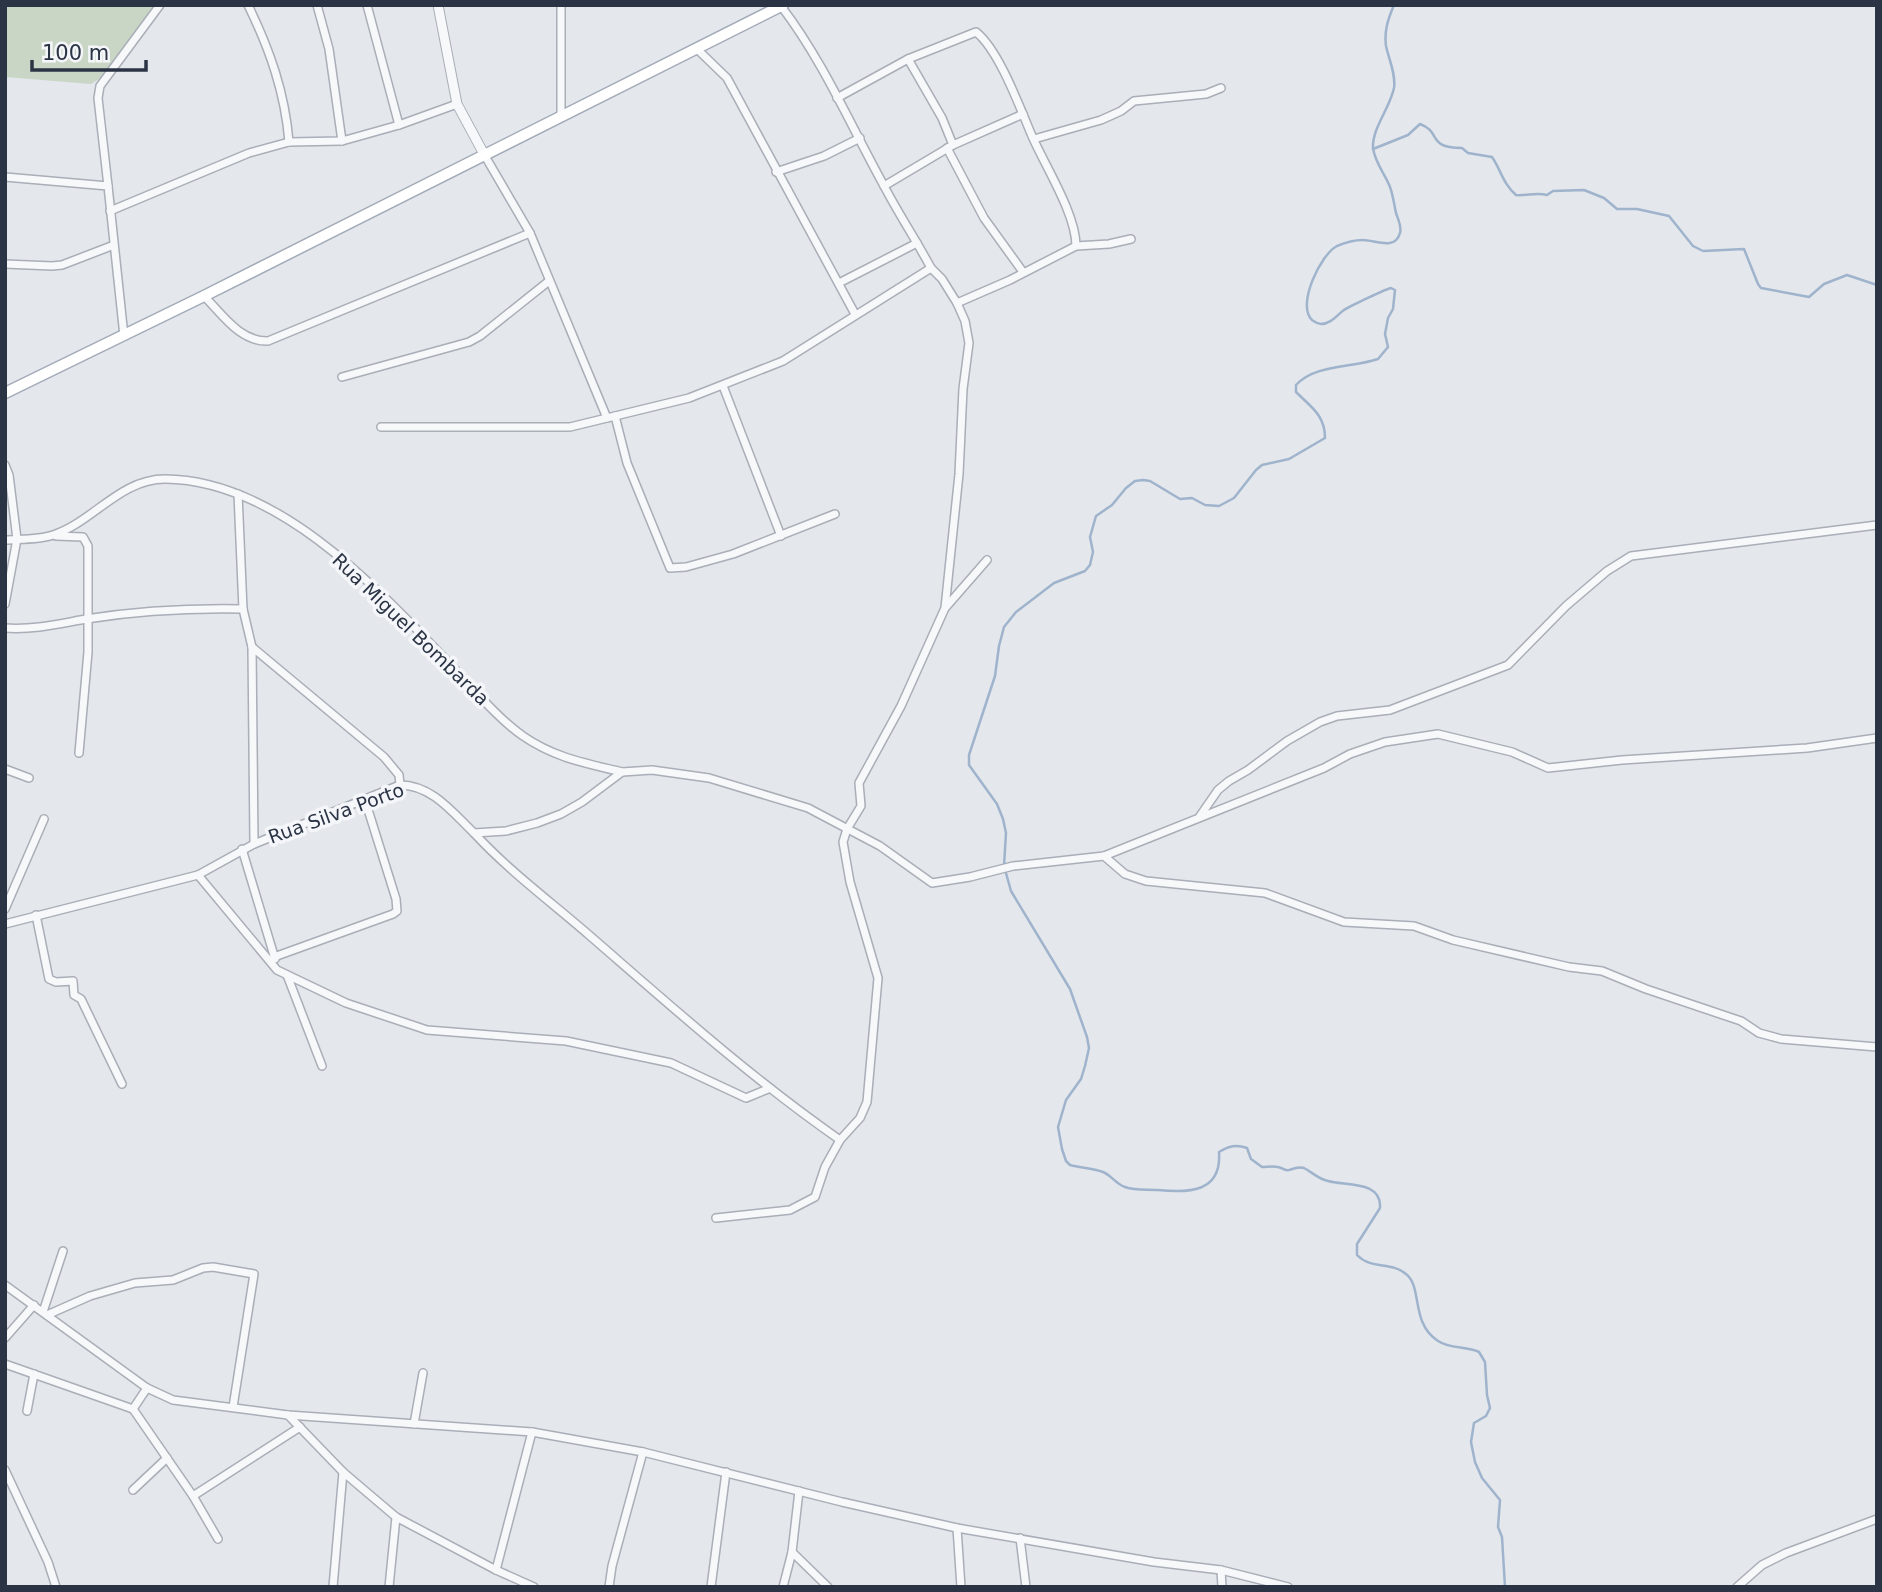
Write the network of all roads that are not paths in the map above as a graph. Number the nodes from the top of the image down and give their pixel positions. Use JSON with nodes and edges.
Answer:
{"nodes":[{"id":1,"x":160,"y":5,"type":"edge"},
{"id":2,"x":248,"y":5,"type":"edge"},
{"id":3,"x":317,"y":5,"type":"edge"},
{"id":4,"x":368,"y":5,"type":"edge"},
{"id":5,"x":438,"y":5,"type":"edge"},
{"id":6,"x":561,"y":5,"type":"edge"},
{"id":7,"x":782,"y":6,"type":"edge"},
{"id":8,"x":696,"y":48,"type":"junction"},
{"id":9,"x":908,"y":59,"type":"junction"},
{"id":10,"x":1221,"y":88,"type":"dead end"},
{"id":11,"x":837,"y":98,"type":"junction"},
{"id":12,"x":457,"y":104,"type":"junction"},
{"id":13,"x":1023,"y":114,"type":"junction"},
{"id":14,"x":561,"y":116,"type":"junction"},
{"id":15,"x":399,"y":125,"type":"junction"},
{"id":16,"x":860,"y":138,"type":"junction"},
{"id":17,"x":1034,"y":139,"type":"junction"},
{"id":18,"x":341,"y":141,"type":"junction"},
{"id":19,"x":289,"y":142,"type":"junction"},
{"id":20,"x":950,"y":146,"type":"junction"},
{"id":21,"x":485,"y":156,"type":"junction"},
{"id":22,"x":776,"y":172,"type":"junction"},
{"id":23,"x":5,"y":177,"type":"edge"},
{"id":24,"x":108,"y":186,"type":"junction"},
{"id":25,"x":884,"y":186,"type":"junction"},
{"id":26,"x":110,"y":211,"type":"junction"},
{"id":27,"x":530,"y":233,"type":"junction"},
{"id":28,"x":1131,"y":239,"type":"dead end"},
{"id":29,"x":917,"y":243,"type":"junction"},
{"id":30,"x":114,"y":245,"type":"junction"},
{"id":31,"x":1076,"y":246,"type":"junction"},
{"id":32,"x":5,"y":264,"type":"edge"},
{"id":33,"x":931,"y":268,"type":"junction"},
{"id":34,"x":1023,"y":272,"type":"junction"},
{"id":35,"x":549,"y":281,"type":"junction"},
{"id":36,"x":839,"y":283,"type":"junction"},
{"id":37,"x":204,"y":296,"type":"junction"},
{"id":38,"x":957,"y":303,"type":"junction"},
{"id":39,"x":855,"y":314,"type":"junction"},
{"id":40,"x":124,"y":336,"type":"junction"},
{"id":41,"x":342,"y":377,"type":"dead end"},
{"id":42,"x":723,"y":386,"type":"junction"},
{"id":43,"x":5,"y":393,"type":"edge"},
{"id":44,"x":611,"y":417,"type":"junction"},
{"id":45,"x":382,"y":427,"type":"dead end"},
{"id":46,"x":5,"y":466,"type":"edge"},
{"id":47,"x":239,"y":494,"type":"junction"},
{"id":48,"x":835,"y":514,"type":"dead end"},
{"id":49,"x":1877,"y":525,"type":"edge"},
{"id":50,"x":52,"y":536,"type":"junction"},
{"id":51,"x":781,"y":536,"type":"junction"},
{"id":52,"x":17,"y":539,"type":"junction"},
{"id":53,"x":5,"y":540,"type":"edge"},
{"id":54,"x":987,"y":560,"type":"dead end"},
{"id":55,"x":5,"y":604,"type":"edge"},
{"id":56,"x":945,"y":608,"type":"junction"},
{"id":57,"x":243,"y":609,"type":"junction"},
{"id":58,"x":86,"y":619,"type":"junction"},
{"id":59,"x":5,"y":628,"type":"edge"},
{"id":60,"x":252,"y":647,"type":"junction"},
{"id":61,"x":1877,"y":738,"type":"edge"},
{"id":62,"x":79,"y":753,"type":"dead end"},
{"id":63,"x":5,"y":769,"type":"edge"},
{"id":64,"x":622,"y":772,"type":"junction"},
{"id":65,"x":29,"y":778,"type":"dead end"},
{"id":66,"x":401,"y":785,"type":"junction"},
{"id":67,"x":365,"y":800,"type":"junction"},
{"id":68,"x":1200,"y":816,"type":"junction"},
{"id":69,"x":44,"y":819,"type":"dead end"},
{"id":70,"x":847,"y":829,"type":"junction"},
{"id":71,"x":474,"y":833,"type":"junction"},
{"id":72,"x":254,"y":844,"type":"junction"},
{"id":73,"x":242,"y":849,"type":"junction"},
{"id":74,"x":1104,"y":856,"type":"junction"},
{"id":75,"x":198,"y":876,"type":"junction"},
{"id":76,"x":5,"y":909,"type":"edge"},
{"id":77,"x":36,"y":915,"type":"junction"},
{"id":78,"x":5,"y":924,"type":"edge"},
{"id":79,"x":274,"y":957,"type":"junction"},
{"id":80,"x":277,"y":970,"type":"junction"},
{"id":81,"x":287,"y":975,"type":"junction"},
{"id":82,"x":1877,"y":1047,"type":"edge"},
{"id":83,"x":322,"y":1066,"type":"dead end"},
{"id":84,"x":122,"y":1084,"type":"dead end"},
{"id":85,"x":768,"y":1089,"type":"junction"},
{"id":86,"x":840,"y":1140,"type":"junction"},
{"id":87,"x":716,"y":1218,"type":"dead end"},
{"id":88,"x":63,"y":1251,"type":"dead end"},
{"id":89,"x":5,"y":1285,"type":"edge"},
{"id":90,"x":34,"y":1306,"type":"junction"},
{"id":91,"x":45,"y":1313,"type":"junction"},
{"id":92,"x":5,"y":1338,"type":"edge"},
{"id":93,"x":5,"y":1364,"type":"edge"},
{"id":94,"x":423,"y":1373,"type":"dead end"},
{"id":95,"x":34,"y":1374,"type":"junction"},
{"id":96,"x":147,"y":1388,"type":"junction"},
{"id":97,"x":233,"y":1406,"type":"junction"},
{"id":98,"x":133,"y":1409,"type":"junction"},
{"id":99,"x":27,"y":1411,"type":"dead end"},
{"id":100,"x":288,"y":1415,"type":"junction"},
{"id":101,"x":414,"y":1424,"type":"junction"},
{"id":102,"x":300,"y":1427,"type":"junction"},
{"id":103,"x":532,"y":1432,"type":"junction"},
{"id":104,"x":643,"y":1452,"type":"junction"},
{"id":105,"x":167,"y":1458,"type":"junction"},
{"id":106,"x":5,"y":1470,"type":"edge"},
{"id":107,"x":343,"y":1472,"type":"junction"},
{"id":108,"x":726,"y":1472,"type":"junction"},
{"id":109,"x":133,"y":1490,"type":"dead end"},
{"id":110,"x":799,"y":1491,"type":"junction"},
{"id":111,"x":193,"y":1496,"type":"junction"},
{"id":112,"x":396,"y":1517,"type":"junction"},
{"id":113,"x":1877,"y":1519,"type":"edge"},
{"id":114,"x":957,"y":1528,"type":"junction"},
{"id":115,"x":1020,"y":1538,"type":"junction"},
{"id":116,"x":218,"y":1539,"type":"dead end"},
{"id":117,"x":792,"y":1552,"type":"junction"},
{"id":118,"x":496,"y":1570,"type":"junction"},
{"id":119,"x":1221,"y":1570,"type":"junction"},
{"id":120,"x":56,"y":1587,"type":"edge"},
{"id":121,"x":333,"y":1587,"type":"edge"},
{"id":122,"x":390,"y":1587,"type":"edge"},
{"id":123,"x":534,"y":1587,"type":"edge"},
{"id":124,"x":609,"y":1587,"type":"edge"},
{"id":125,"x":711,"y":1587,"type":"edge"},
{"id":126,"x":783,"y":1587,"type":"edge"},
{"id":127,"x":828,"y":1587,"type":"edge"},
{"id":128,"x":961,"y":1587,"type":"edge"},
{"id":129,"x":1026,"y":1587,"type":"edge"},
{"id":130,"x":1222,"y":1587,"type":"edge"},
{"id":131,"x":1289,"y":1587,"type":"edge"},
{"id":132,"x":1737,"y":1587,"type":"edge"}],
"edges":[{"from":1,"to":24,"type":"street"},
{"from":2,"to":19,"type":"street"},
{"from":3,"to":18,"type":"street"},
{"from":4,"to":15,"type":"street"},
{"from":5,"to":12,"type":"street"},
{"from":6,"to":14,"type":"street"},
{"from":7,"to":8,"type":"main road"},
{"from":7,"to":11,"type":"street"},
{"from":8,"to":14,"type":"main road"},
{"from":8,"to":22,"type":"street"},
{"from":9,"to":11,"type":"street"},
{"from":9,"to":13,"type":"street"},
{"from":9,"to":20,"type":"street"},
{"from":10,"to":17,"type":"street"},
{"from":11,"to":16,"type":"street"},
{"from":12,"to":15,"type":"street"},
{"from":12,"to":21,"type":"street"},
{"from":13,"to":17,"type":"street"},
{"from":13,"to":20,"type":"street"},
{"from":14,"to":21,"type":"main road"},
{"from":15,"to":18,"type":"street"},
{"from":16,"to":22,"type":"street"},
{"from":16,"to":25,"type":"street"},
{"from":17,"to":31,"type":"street"},
{"from":18,"to":19,"type":"street"},
{"from":19,"to":26,"type":"street"},
{"from":20,"to":25,"type":"street"},
{"from":20,"to":34,"type":"street"},
{"from":21,"to":27,"type":"street"},
{"from":21,"to":37,"type":"main road"},
{"from":22,"to":36,"type":"street"},
{"from":23,"to":24,"type":"street"},
{"from":24,"to":26,"type":"street"},
{"from":25,"to":29,"type":"street"},
{"from":26,"to":30,"type":"street"},
{"from":27,"to":35,"type":"street"},
{"from":27,"to":37,"type":"street"},
{"from":28,"to":31,"type":"street"},
{"from":29,"to":33,"type":"street"},
{"from":29,"to":36,"type":"street"},
{"from":30,"to":32,"type":"street"},
{"from":30,"to":40,"type":"street"},
{"from":31,"to":34,"type":"street"},
{"from":33,"to":38,"type":"street"},
{"from":33,"to":39,"type":"street"},
{"from":34,"to":38,"type":"street"},
{"from":35,"to":41,"type":"street"},
{"from":35,"to":44,"type":"street"},
{"from":36,"to":39,"type":"street"},
{"from":37,"to":40,"type":"main road"},
{"from":38,"to":56,"type":"street"},
{"from":39,"to":42,"type":"street"},
{"from":40,"to":43,"type":"main road"},
{"from":42,"to":44,"type":"street"},
{"from":42,"to":51,"type":"street"},
{"from":44,"to":45,"type":"street"},
{"from":44,"to":51,"type":"street"},
{"from":46,"to":52,"type":"street"},
{"from":47,"to":50,"type":"street","name":"Rua Miguel Bombarda"},
{"from":47,"to":57,"type":"street"},
{"from":47,"to":64,"type":"street","name":"Rua Miguel Bombarda"},
{"from":48,"to":51,"type":"street"},
{"from":49,"to":68,"type":"street"},
{"from":50,"to":52,"type":"street","name":"Rua Miguel Bombarda"},
{"from":50,"to":58,"type":"street"},
{"from":52,"to":53,"type":"street","name":"Rua Miguel Bombarda"},
{"from":52,"to":55,"type":"street"},
{"from":54,"to":56,"type":"street"},
{"from":56,"to":70,"type":"street"},
{"from":57,"to":58,"type":"street"},
{"from":57,"to":60,"type":"street"},
{"from":58,"to":59,"type":"street"},
{"from":58,"to":62,"type":"street"},
{"from":60,"to":66,"type":"street"},
{"from":60,"to":72,"type":"street"},
{"from":61,"to":68,"type":"street"},
{"from":63,"to":65,"type":"street"},
{"from":64,"to":70,"type":"street"},
{"from":64,"to":71,"type":"street"},
{"from":66,"to":67,"type":"street","name":"Rua Silva Porto"},
{"from":66,"to":71,"type":"street","name":"Rua Silva Porto"},
{"from":67,"to":72,"type":"street","name":"Rua Silva Porto"},
{"from":67,"to":79,"type":"street"},
{"from":68,"to":74,"type":"street"},
{"from":69,"to":76,"type":"street"},
{"from":70,"to":74,"type":"street"},
{"from":70,"to":86,"type":"street"},
{"from":71,"to":85,"type":"street","name":"Rua Silva Porto"},
{"from":72,"to":73,"type":"street","name":"Rua Silva Porto"},
{"from":73,"to":75,"type":"street","name":"Rua Silva Porto"},
{"from":73,"to":79,"type":"street"},
{"from":74,"to":82,"type":"street"},
{"from":75,"to":77,"type":"street","name":"Rua Silva Porto"},
{"from":75,"to":80,"type":"street"},
{"from":77,"to":78,"type":"street","name":"Rua Silva Porto"},
{"from":77,"to":84,"type":"street"},
{"from":79,"to":80,"type":"street"},
{"from":80,"to":81,"type":"street"},
{"from":81,"to":83,"type":"street"},
{"from":81,"to":85,"type":"street"},
{"from":85,"to":86,"type":"street","name":"Rua Silva Porto"},
{"from":86,"to":87,"type":"street"},
{"from":88,"to":91,"type":"street"},
{"from":89,"to":90,"type":"street"},
{"from":90,"to":91,"type":"street"},
{"from":90,"to":92,"type":"street"},
{"from":91,"to":96,"type":"street"},
{"from":91,"to":97,"type":"street"},
{"from":93,"to":95,"type":"street"},
{"from":94,"to":101,"type":"street"},
{"from":95,"to":98,"type":"street"},
{"from":95,"to":99,"type":"street"},
{"from":96,"to":97,"type":"street"},
{"from":96,"to":98,"type":"street"},
{"from":97,"to":100,"type":"street"},
{"from":98,"to":105,"type":"street"},
{"from":100,"to":101,"type":"street"},
{"from":100,"to":102,"type":"street"},
{"from":101,"to":103,"type":"street"},
{"from":102,"to":107,"type":"street"},
{"from":102,"to":111,"type":"street"},
{"from":103,"to":104,"type":"street"},
{"from":103,"to":118,"type":"street"},
{"from":104,"to":108,"type":"street"},
{"from":104,"to":124,"type":"street"},
{"from":105,"to":109,"type":"street"},
{"from":105,"to":111,"type":"street"},
{"from":106,"to":120,"type":"street"},
{"from":107,"to":112,"type":"street"},
{"from":107,"to":121,"type":"street"},
{"from":108,"to":110,"type":"street"},
{"from":108,"to":125,"type":"street"},
{"from":110,"to":114,"type":"street"},
{"from":110,"to":117,"type":"street"},
{"from":111,"to":116,"type":"street"},
{"from":112,"to":118,"type":"street"},
{"from":112,"to":122,"type":"street"},
{"from":113,"to":132,"type":"street"},
{"from":114,"to":115,"type":"street"},
{"from":114,"to":128,"type":"street"},
{"from":115,"to":119,"type":"street"},
{"from":115,"to":129,"type":"street"},
{"from":117,"to":126,"type":"street"},
{"from":117,"to":127,"type":"street"},
{"from":118,"to":123,"type":"street"},
{"from":119,"to":130,"type":"street"},
{"from":119,"to":131,"type":"street"}]}
